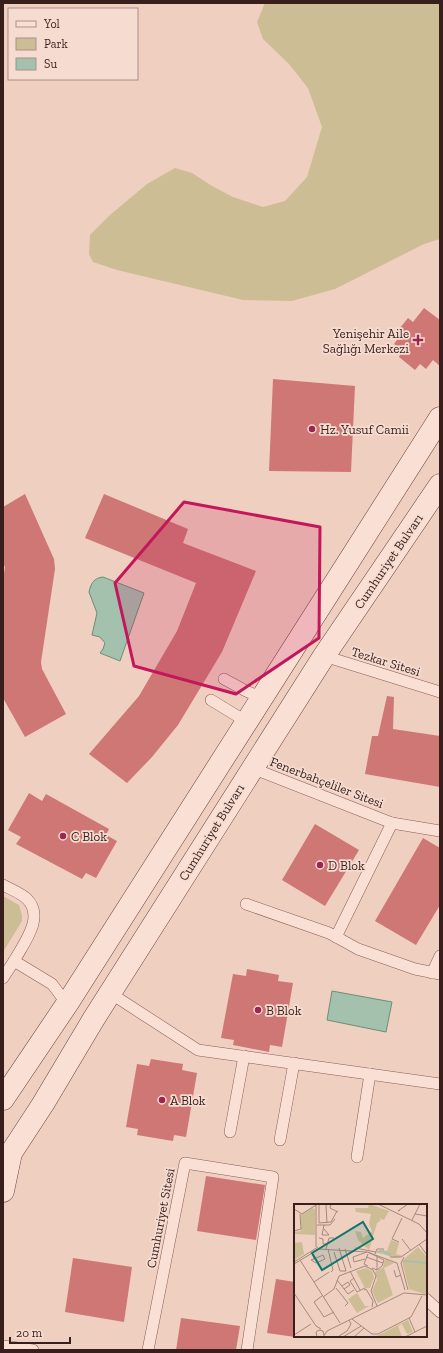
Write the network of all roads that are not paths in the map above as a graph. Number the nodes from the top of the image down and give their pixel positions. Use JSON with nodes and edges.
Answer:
{"nodes":[{"id":1,"x":440,"y":418,"type":"edge"},
{"id":2,"x":440,"y":485,"type":"edge"},
{"id":3,"x":324,"y":656,"type":"junction"},
{"id":4,"x":224,"y":679,"type":"dead end"},
{"id":5,"x":440,"y":692,"type":"edge"},
{"id":6,"x":262,"y":698,"type":"junction"},
{"id":7,"x":212,"y":700,"type":"dead end"},
{"id":8,"x":247,"y":722,"type":"junction"},
{"id":9,"x":224,"y":758,"type":"junction"},
{"id":10,"x":252,"y":768,"type":"junction"},
{"id":11,"x":392,"y":822,"type":"junction"},
{"id":12,"x":440,"y":831,"type":"edge"},
{"id":13,"x":3,"y":885,"type":"edge"},
{"id":14,"x":246,"y":904,"type":"dead end"},
{"id":15,"x":336,"y":937,"type":"junction"},
{"id":16,"x":440,"y":956,"type":"edge"},
{"id":17,"x":14,"y":960,"type":"junction"},
{"id":18,"x":436,"y":973,"type":"edge"},
{"id":19,"x":3,"y":978,"type":"edge"},
{"id":20,"x":110,"y":993,"type":"junction"},
{"id":21,"x":67,"y":1004,"type":"junction"},
{"id":22,"x":93,"y":1020,"type":"junction"},
{"id":23,"x":244,"y":1056,"type":"junction"},
{"id":24,"x":294,"y":1063,"type":"junction"},
{"id":25,"x":370,"y":1074,"type":"junction"},
{"id":26,"x":440,"y":1084,"type":"edge"},
{"id":27,"x":3,"y":1099,"type":"edge"},
{"id":28,"x":230,"y":1132,"type":"dead end"},
{"id":29,"x":280,"y":1140,"type":"dead end"},
{"id":30,"x":357,"y":1157,"type":"dead end"},
{"id":31,"x":3,"y":1190,"type":"edge"},
{"id":32,"x":427,"y":1300,"type":"edge"},
{"id":33,"x":440,"y":1312,"type":"edge"},
{"id":34,"x":3,"y":1346,"type":"edge"},
{"id":35,"x":33,"y":1350,"type":"edge"},
{"id":36,"x":148,"y":1350,"type":"edge"},
{"id":37,"x":247,"y":1350,"type":"edge"}],
"edges":[{"from":1,"to":6,"type":"street"},
{"from":2,"to":3,"type":"street","name":"Cumhuriyet Bulvarı"},
{"from":3,"to":5,"type":"lane","name":"Tezkar Sitesi"},
{"from":3,"to":10,"type":"street","name":"Cumhuriyet Bulvarı"},
{"from":4,"to":6,"type":"lane"},
{"from":6,"to":8,"type":"street"},
{"from":7,"to":8,"type":"lane"},
{"from":8,"to":9,"type":"street"},
{"from":9,"to":10,"type":"street"},
{"from":9,"to":21,"type":"street"},
{"from":10,"to":11,"type":"lane","name":"Fenerbahçeliler Sitesi"},
{"from":10,"to":20,"type":"street","name":"Cumhuriyet Bulvarı"},
{"from":11,"to":12,"type":"lane","name":"Fenerbahçeliler Sitesi"},
{"from":11,"to":15,"type":"lane","name":"Fenerbahçeliler Sitesi"},
{"from":13,"to":17,"type":"lane"},
{"from":14,"to":15,"type":"lane"},
{"from":15,"to":18,"type":"lane"},
{"from":16,"to":18,"type":"lane"},
{"from":17,"to":19,"type":"lane"},
{"from":17,"to":21,"type":"lane"},
{"from":20,"to":22,"type":"street","name":"Cumhuriyet Bulvarı"},
{"from":20,"to":23,"type":"lane"},
{"from":21,"to":22,"type":"street"},
{"from":21,"to":27,"type":"street"},
{"from":22,"to":31,"type":"street","name":"Cumhuriyet Bulvarı"},
{"from":23,"to":24,"type":"lane"},
{"from":23,"to":28,"type":"lane"},
{"from":24,"to":25,"type":"lane"},
{"from":24,"to":29,"type":"lane"},
{"from":25,"to":26,"type":"lane"},
{"from":25,"to":30,"type":"lane"},
{"from":32,"to":33,"type":"lane"},
{"from":34,"to":35,"type":"lane"},
{"from":36,"to":37,"type":"lane","name":"Cumhuriyet Sitesi"}]}
